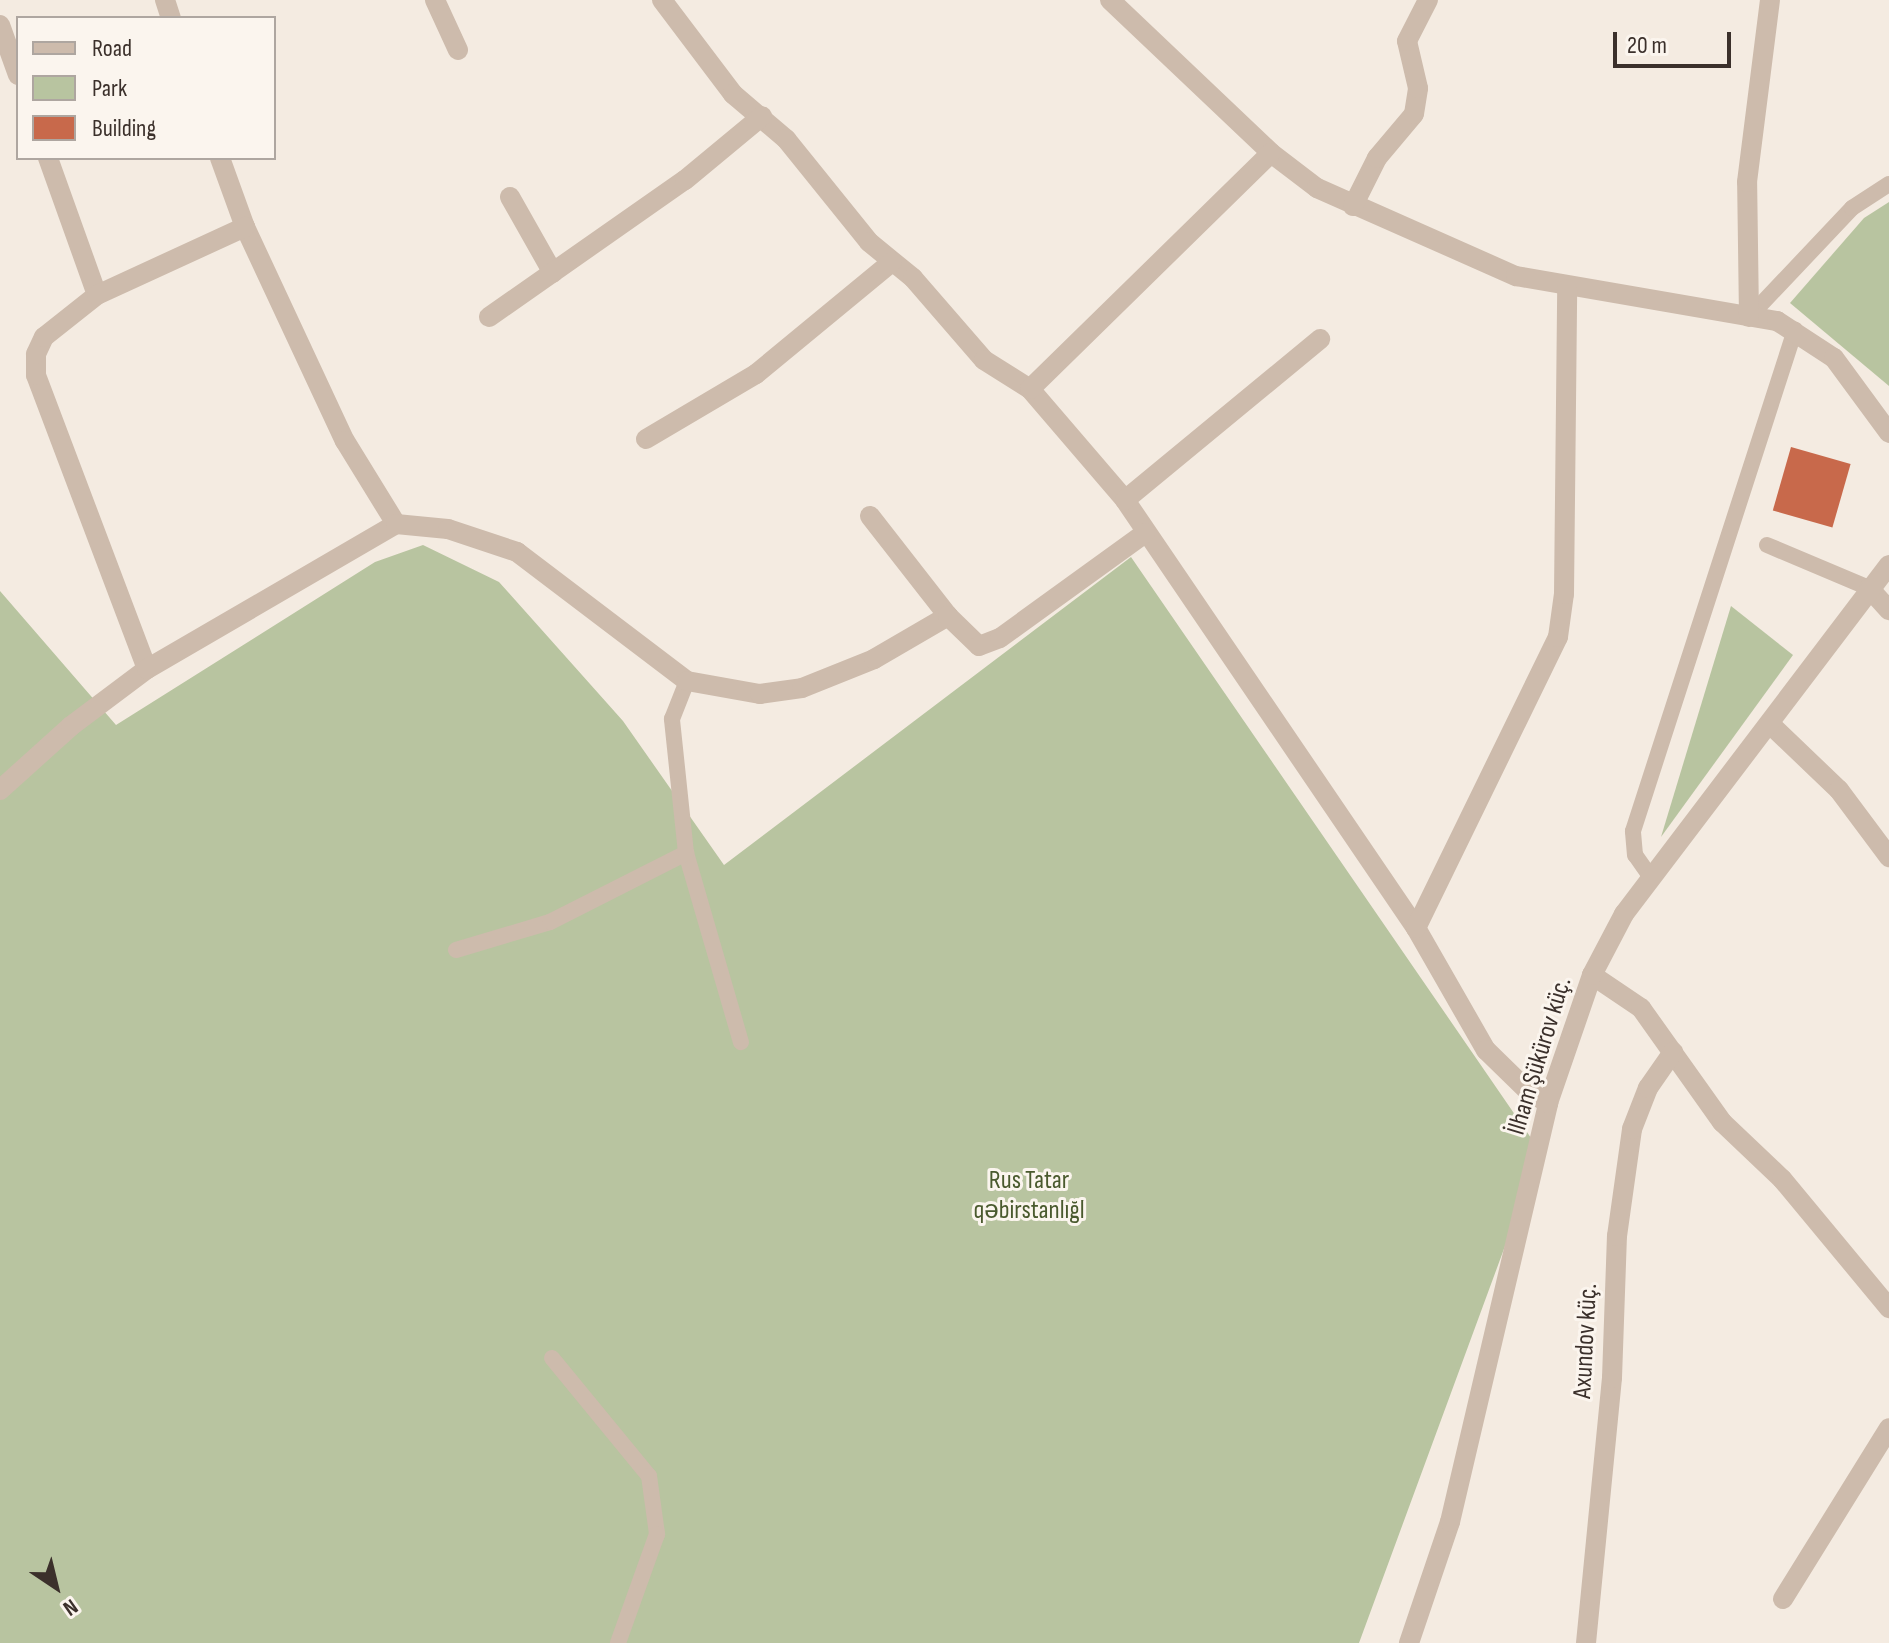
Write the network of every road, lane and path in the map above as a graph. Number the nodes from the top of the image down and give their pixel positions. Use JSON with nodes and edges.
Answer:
{"nodes":[{"id":1,"x":435,"y":0,"type":"edge"},
{"id":2,"x":662,"y":0,"type":"edge"},
{"id":3,"x":1110,"y":0,"type":"edge"},
{"id":4,"x":1428,"y":0,"type":"edge"},
{"id":5,"x":1770,"y":0,"type":"edge"},
{"id":6,"x":0,"y":25,"type":"edge"},
{"id":7,"x":458,"y":50,"type":"dead end"},
{"id":8,"x":16,"y":69,"type":"edge"},
{"id":9,"x":762,"y":116,"type":"junction"},
{"id":10,"x":1271,"y":153,"type":"junction"},
{"id":11,"x":49,"y":160,"type":"edge"},
{"id":12,"x":221,"y":160,"type":"edge"},
{"id":13,"x":1889,"y":184,"type":"edge"},
{"id":14,"x":510,"y":197,"type":"dead end"},
{"id":15,"x":1353,"y":206,"type":"junction"},
{"id":16,"x":245,"y":227,"type":"junction"},
{"id":17,"x":892,"y":262,"type":"junction"},
{"id":18,"x":553,"y":273,"type":"junction"},
{"id":19,"x":1567,"y":289,"type":"junction"},
{"id":20,"x":97,"y":295,"type":"junction"},
{"id":21,"x":489,"y":317,"type":"dead end"},
{"id":22,"x":1749,"y":317,"type":"junction"},
{"id":23,"x":1795,"y":330,"type":"junction"},
{"id":24,"x":1320,"y":339,"type":"dead end"},
{"id":25,"x":1030,"y":389,"type":"junction"},
{"id":26,"x":1889,"y":433,"type":"edge"},
{"id":27,"x":646,"y":439,"type":"dead end"},
{"id":28,"x":1125,"y":500,"type":"junction"},
{"id":29,"x":870,"y":516,"type":"dead end"},
{"id":30,"x":396,"y":524,"type":"junction"},
{"id":31,"x":1145,"y":533,"type":"junction"},
{"id":32,"x":1767,"y":545,"type":"dead end"},
{"id":33,"x":1889,"y":565,"type":"edge"},
{"id":34,"x":1869,"y":588,"type":"junction"},
{"id":35,"x":1889,"y":610,"type":"edge"},
{"id":36,"x":948,"y":616,"type":"junction"},
{"id":37,"x":147,"y":669,"type":"junction"},
{"id":38,"x":687,"y":681,"type":"junction"},
{"id":39,"x":1771,"y":725,"type":"junction"},
{"id":40,"x":0,"y":790,"type":"edge"},
{"id":41,"x":686,"y":853,"type":"junction"},
{"id":42,"x":1889,"y":857,"type":"edge"},
{"id":43,"x":1652,"y":879,"type":"junction"},
{"id":44,"x":1416,"y":928,"type":"junction"},
{"id":45,"x":456,"y":950,"type":"dead end"},
{"id":46,"x":1592,"y":975,"type":"junction"},
{"id":47,"x":741,"y":1042,"type":"dead end"},
{"id":48,"x":1673,"y":1052,"type":"junction"},
{"id":49,"x":1548,"y":1103,"type":"junction"},
{"id":50,"x":1889,"y":1308,"type":"edge"},
{"id":51,"x":552,"y":1358,"type":"dead end"},
{"id":52,"x":1889,"y":1428,"type":"edge"},
{"id":53,"x":1783,"y":1599,"type":"dead end"},
{"id":54,"x":618,"y":1643,"type":"edge"},
{"id":55,"x":1409,"y":1643,"type":"edge"},
{"id":56,"x":1586,"y":1643,"type":"edge"}],
"edges":[{"from":1,"to":7,"type":"street"},
{"from":2,"to":9,"type":"street"},
{"from":3,"to":10,"type":"street"},
{"from":4,"to":15,"type":"street"},
{"from":5,"to":22,"type":"street"},
{"from":6,"to":8,"type":"street"},
{"from":9,"to":17,"type":"street"},
{"from":9,"to":18,"type":"street"},
{"from":10,"to":15,"type":"street"},
{"from":10,"to":25,"type":"street"},
{"from":11,"to":20,"type":"street"},
{"from":12,"to":16,"type":"street"},
{"from":13,"to":22,"type":"lane"},
{"from":14,"to":18,"type":"street"},
{"from":15,"to":19,"type":"street"},
{"from":16,"to":20,"type":"street"},
{"from":16,"to":30,"type":"street"},
{"from":17,"to":25,"type":"street"},
{"from":17,"to":27,"type":"street"},
{"from":18,"to":21,"type":"street"},
{"from":19,"to":22,"type":"street"},
{"from":19,"to":44,"type":"street"},
{"from":20,"to":37,"type":"street"},
{"from":22,"to":23,"type":"street"},
{"from":23,"to":26,"type":"street"},
{"from":23,"to":43,"type":"lane"},
{"from":24,"to":28,"type":"street"},
{"from":25,"to":28,"type":"street"},
{"from":28,"to":31,"type":"street"},
{"from":29,"to":36,"type":"street"},
{"from":30,"to":37,"type":"street"},
{"from":30,"to":38,"type":"street"},
{"from":31,"to":36,"type":"street"},
{"from":31,"to":44,"type":"street"},
{"from":32,"to":34,"type":"lane"},
{"from":33,"to":34,"type":"street","name":"İlham Şükürov küç."},
{"from":34,"to":35,"type":"street"},
{"from":34,"to":39,"type":"street","name":"İlham Şükürov küç."},
{"from":36,"to":38,"type":"street"},
{"from":37,"to":40,"type":"street"},
{"from":38,"to":41,"type":"lane"},
{"from":39,"to":42,"type":"street"},
{"from":39,"to":43,"type":"street","name":"İlham Şükürov küç."},
{"from":41,"to":45,"type":"lane"},
{"from":41,"to":47,"type":"lane"},
{"from":43,"to":46,"type":"street","name":"İlham Şükürov küç."},
{"from":44,"to":49,"type":"street"},
{"from":46,"to":48,"type":"street"},
{"from":46,"to":49,"type":"street","name":"İlham Şükürov küç."},
{"from":48,"to":50,"type":"street"},
{"from":48,"to":56,"type":"street","name":"Axundov küç."},
{"from":49,"to":55,"type":"street","name":"İlham Şükürov küç."},
{"from":51,"to":54,"type":"lane"},
{"from":52,"to":53,"type":"street"}]}
